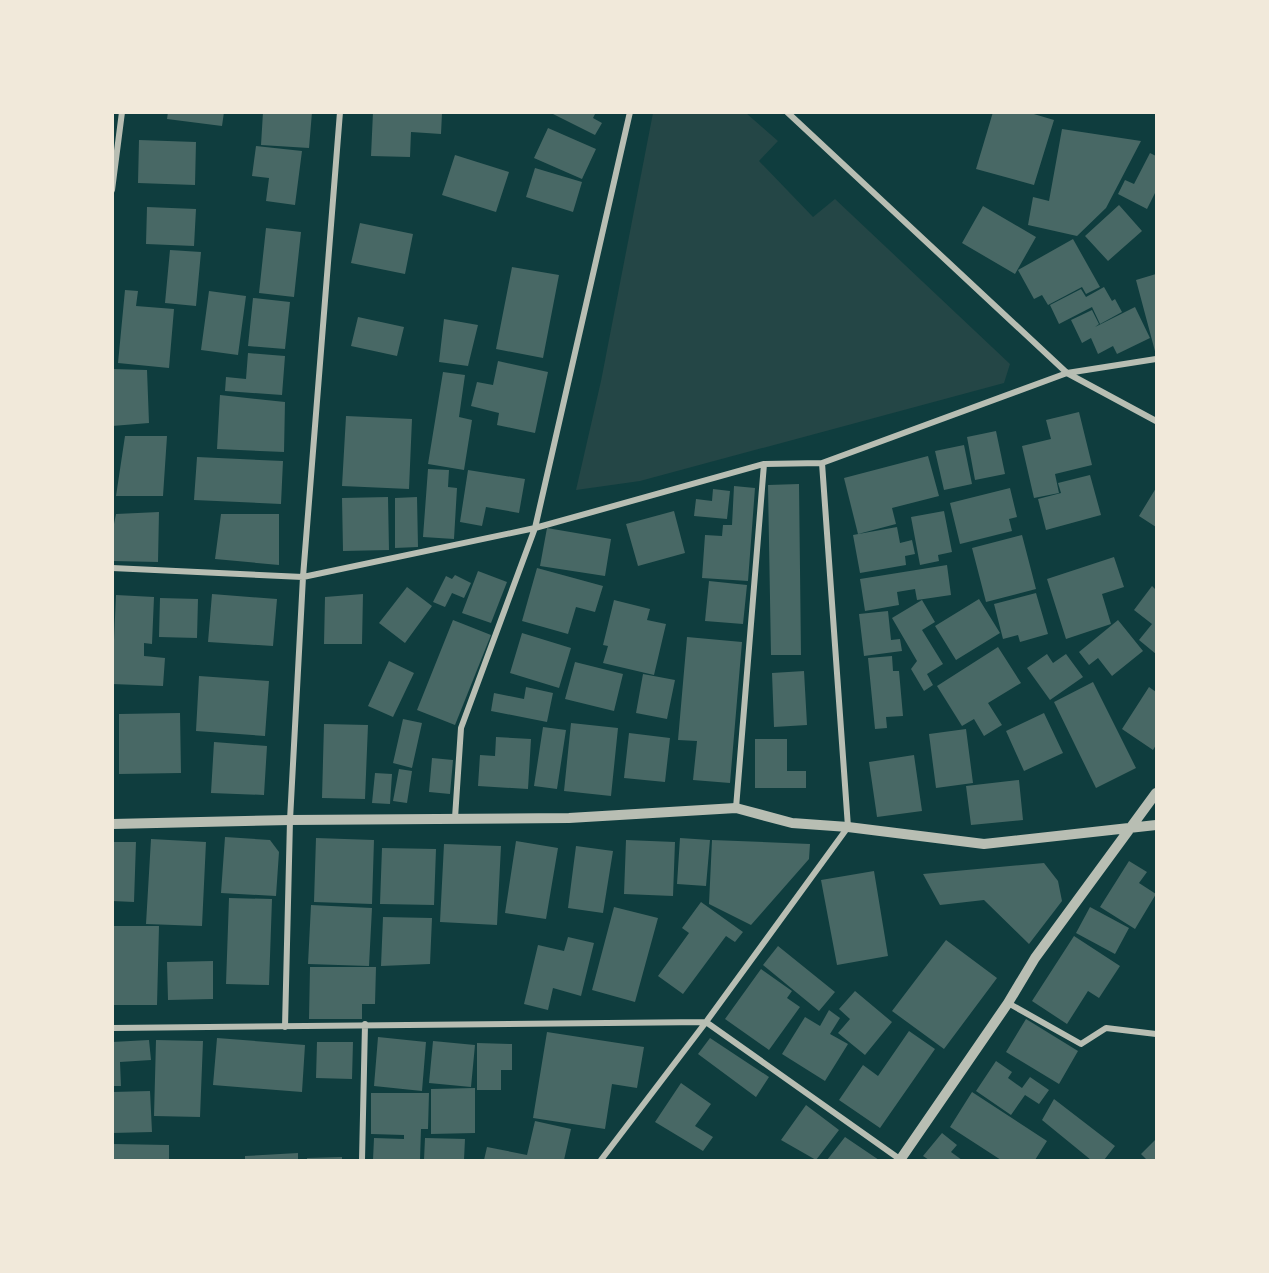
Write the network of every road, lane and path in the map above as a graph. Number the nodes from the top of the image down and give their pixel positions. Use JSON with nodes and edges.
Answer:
{"nodes":[{"id":1,"x":122,"y":112,"type":"edge"},
{"id":2,"x":340,"y":112,"type":"edge"},
{"id":3,"x":630,"y":112,"type":"edge"},
{"id":4,"x":787,"y":112,"type":"edge"},
{"id":5,"x":112,"y":190,"type":"edge"},
{"id":6,"x":1156,"y":359,"type":"edge"},
{"id":7,"x":1067,"y":373,"type":"junction"},
{"id":8,"x":1156,"y":421,"type":"edge"},
{"id":9,"x":822,"y":463,"type":"junction"},
{"id":10,"x":764,"y":464,"type":"junction"},
{"id":11,"x":535,"y":528,"type":"junction"},
{"id":12,"x":112,"y":568,"type":"edge"},
{"id":13,"x":303,"y":578,"type":"junction"},
{"id":14,"x":1156,"y":793,"type":"edge"},
{"id":15,"x":736,"y":808,"type":"junction"},
{"id":16,"x":455,"y":818,"type":"junction"},
{"id":17,"x":290,"y":820,"type":"junction"},
{"id":18,"x":112,"y":824,"type":"edge"},
{"id":19,"x":1156,"y":825,"type":"edge"},
{"id":20,"x":848,"y":827,"type":"junction"},
{"id":21,"x":1131,"y":829,"type":"junction"},
{"id":22,"x":1008,"y":1004,"type":"junction"},
{"id":23,"x":706,"y":1022,"type":"junction"},
{"id":24,"x":365,"y":1024,"type":"junction"},
{"id":25,"x":285,"y":1027,"type":"junction"},
{"id":26,"x":112,"y":1028,"type":"edge"},
{"id":27,"x":1156,"y":1034,"type":"edge"},
{"id":28,"x":901,"y":1160,"type":"edge"},
{"id":29,"x":362,"y":1161,"type":"edge"},
{"id":30,"x":601,"y":1161,"type":"edge"}],
"edges":[{"from":1,"to":5,"type":"street"},
{"from":2,"to":13,"type":"street"},
{"from":3,"to":11,"type":"street"},
{"from":4,"to":7,"type":"street"},
{"from":6,"to":7,"type":"street"},
{"from":7,"to":8,"type":"street"},
{"from":7,"to":9,"type":"street"},
{"from":9,"to":10,"type":"street"},
{"from":9,"to":20,"type":"street"},
{"from":10,"to":11,"type":"street"},
{"from":10,"to":15,"type":"street"},
{"from":11,"to":13,"type":"street"},
{"from":11,"to":16,"type":"street"},
{"from":12,"to":13,"type":"street"},
{"from":13,"to":17,"type":"street"},
{"from":14,"to":21,"type":"street"},
{"from":15,"to":16,"type":"street"},
{"from":15,"to":20,"type":"street"},
{"from":16,"to":17,"type":"street"},
{"from":17,"to":18,"type":"street"},
{"from":17,"to":25,"type":"street"},
{"from":19,"to":21,"type":"street"},
{"from":20,"to":21,"type":"street"},
{"from":20,"to":23,"type":"street"},
{"from":21,"to":22,"type":"street"},
{"from":22,"to":27,"type":"street"},
{"from":22,"to":28,"type":"street"},
{"from":23,"to":24,"type":"street"},
{"from":23,"to":28,"type":"street"},
{"from":23,"to":30,"type":"street"},
{"from":24,"to":25,"type":"street"},
{"from":24,"to":29,"type":"street"},
{"from":25,"to":26,"type":"street"}]}
